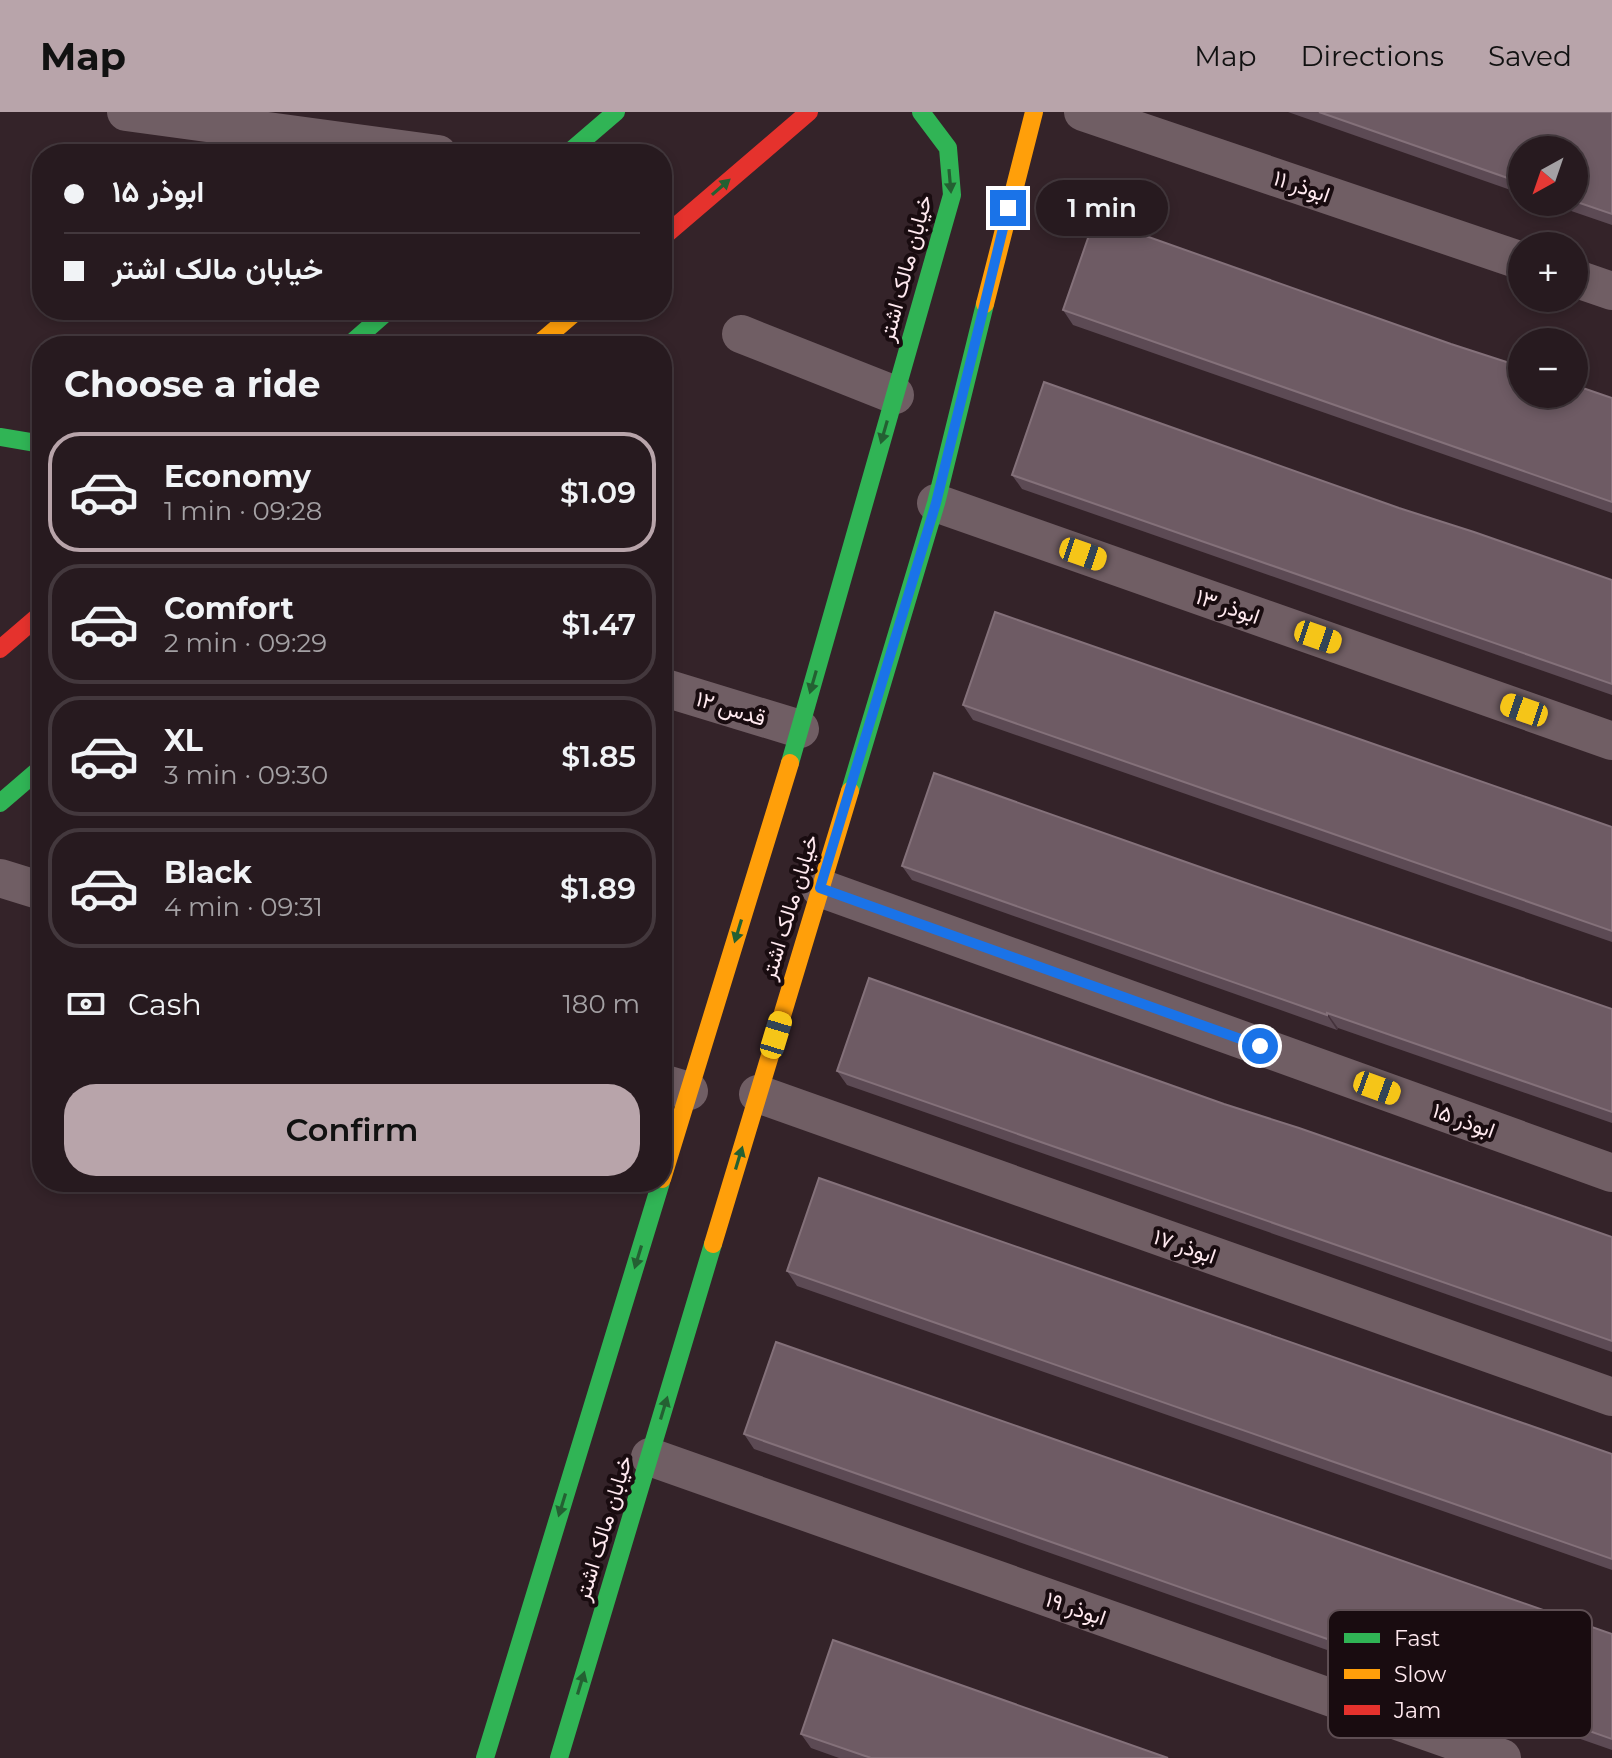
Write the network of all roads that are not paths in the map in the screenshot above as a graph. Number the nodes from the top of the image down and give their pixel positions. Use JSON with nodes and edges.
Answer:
{"nodes":[{"id":1,"x":126,"y":112,"type":"edge"},
{"id":2,"x":616,"y":112,"type":"edge"},
{"id":3,"x":809,"y":112,"type":"edge"},
{"id":4,"x":921,"y":112,"type":"edge"},
{"id":5,"x":1034,"y":112,"type":"edge"},
{"id":6,"x":1083,"y":112,"type":"edge"},
{"id":7,"x":950,"y":113,"type":"edge"},
{"id":8,"x":1011,"y":124,"type":"dead end"},
{"id":9,"x":364,"y":144,"type":"edge"},
{"id":10,"x":579,"y":144,"type":"edge"},
{"id":11,"x":948,"y":148,"type":"junction"},
{"id":12,"x":1023,"y":149,"type":"junction"},
{"id":13,"x":672,"y":229,"type":"edge"},
{"id":14,"x":1508,"y":256,"type":"edge"},
{"id":15,"x":1588,"y":283,"type":"edge"},
{"id":16,"x":1612,"y":291,"type":"edge"},
{"id":17,"x":378,"y":320,"type":"edge"},
{"id":18,"x":566,"y":320,"type":"edge"},
{"id":19,"x":741,"y":334,"type":"dead end"},
{"id":20,"x":359,"y":336,"type":"edge"},
{"id":21,"x":548,"y":336,"type":"edge"},
{"id":22,"x":895,"y":395,"type":"junction"},
{"id":23,"x":0,"y":437,"type":"edge"},
{"id":24,"x":32,"y":442,"type":"edge"},
{"id":25,"x":936,"y":503,"type":"junction"},
{"id":26,"x":32,"y":622,"type":"edge"},
{"id":27,"x":0,"y":649,"type":"edge"},
{"id":28,"x":672,"y":690,"type":"edge"},
{"id":29,"x":800,"y":729,"type":"junction"},
{"id":30,"x":1612,"y":741,"type":"edge"},
{"id":31,"x":32,"y":776,"type":"edge"},
{"id":32,"x":0,"y":803,"type":"edge"},
{"id":33,"x":0,"y":878,"type":"edge"},
{"id":34,"x":32,"y":888,"type":"edge"},
{"id":35,"x":820,"y":888,"type":"junction"},
{"id":36,"x":676,"y":1087,"type":"edge"},
{"id":37,"x":758,"y":1094,"type":"junction"},
{"id":38,"x":672,"y":1114,"type":"edge"},
{"id":39,"x":1612,"y":1173,"type":"edge"},
{"id":40,"x":658,"y":1192,"type":"edge"},
{"id":41,"x":1612,"y":1397,"type":"edge"},
{"id":42,"x":650,"y":1457,"type":"junction"},
{"id":43,"x":1328,"y":1697,"type":"edge"},
{"id":44,"x":1445,"y":1738,"type":"edge"},
{"id":45,"x":485,"y":1758,"type":"edge"},
{"id":46,"x":559,"y":1758,"type":"edge"},
{"id":47,"x":1502,"y":1758,"type":"edge"}],
"edges":[{"from":1,"to":9,"type":"street"},
{"from":2,"to":10,"type":"street"},
{"from":13,"to":3,"type":"street","one_way":true},
{"from":4,"to":11,"type":"street"},
{"from":5,"to":12,"type":"street","name":"خیابان مالک اشتر"},
{"from":6,"to":14,"type":"street","name":"ابوذر ۱۱"},
{"from":7,"to":11,"type":"street","name":"خیابان مالک اشتر"},
{"from":8,"to":12,"type":"street"},
{"from":11,"to":22,"type":"street","name":"خیابان مالک اشتر","one_way":true},
{"from":12,"to":25,"type":"street","name":"خیابان مالک اشتر"},
{"from":15,"to":16,"type":"street"},
{"from":17,"to":20,"type":"street"},
{"from":18,"to":21,"type":"street"},
{"from":19,"to":22,"type":"street"},
{"from":22,"to":29,"type":"street","name":"خیابان مالک اشتر","one_way":true},
{"from":23,"to":24,"type":"street"},
{"from":25,"to":30,"type":"street","name":"ابوذر ۱۳"},
{"from":25,"to":35,"type":"street","name":"خیابان مالک اشتر"},
{"from":26,"to":27,"type":"street"},
{"from":28,"to":29,"type":"street","name":"قدس ۱۲"},
{"from":29,"to":36,"type":"street","name":"خیابان مالک اشتر","one_way":true},
{"from":31,"to":32,"type":"street"},
{"from":33,"to":34,"type":"street"},
{"from":35,"to":37,"type":"street","name":"خیابان مالک اشتر"},
{"from":35,"to":39,"type":"street","name":"ابوذر ۱۵"},
{"from":36,"to":38,"type":"street","name":"خیابان مالک اشتر"},
{"from":37,"to":41,"type":"street","name":"ابوذر ۱۷"},
{"from":42,"to":37,"type":"street","name":"خیابان مالک اشتر","one_way":true},
{"from":40,"to":45,"type":"street","name":"خیابان مالک اشتر","one_way":true},
{"from":42,"to":43,"type":"street","name":"ابوذر ۱۹"},
{"from":46,"to":42,"type":"street","name":"خیابان مالک اشتر","one_way":true},
{"from":44,"to":47,"type":"street","name":"ابوذر ۱۹"}]}
